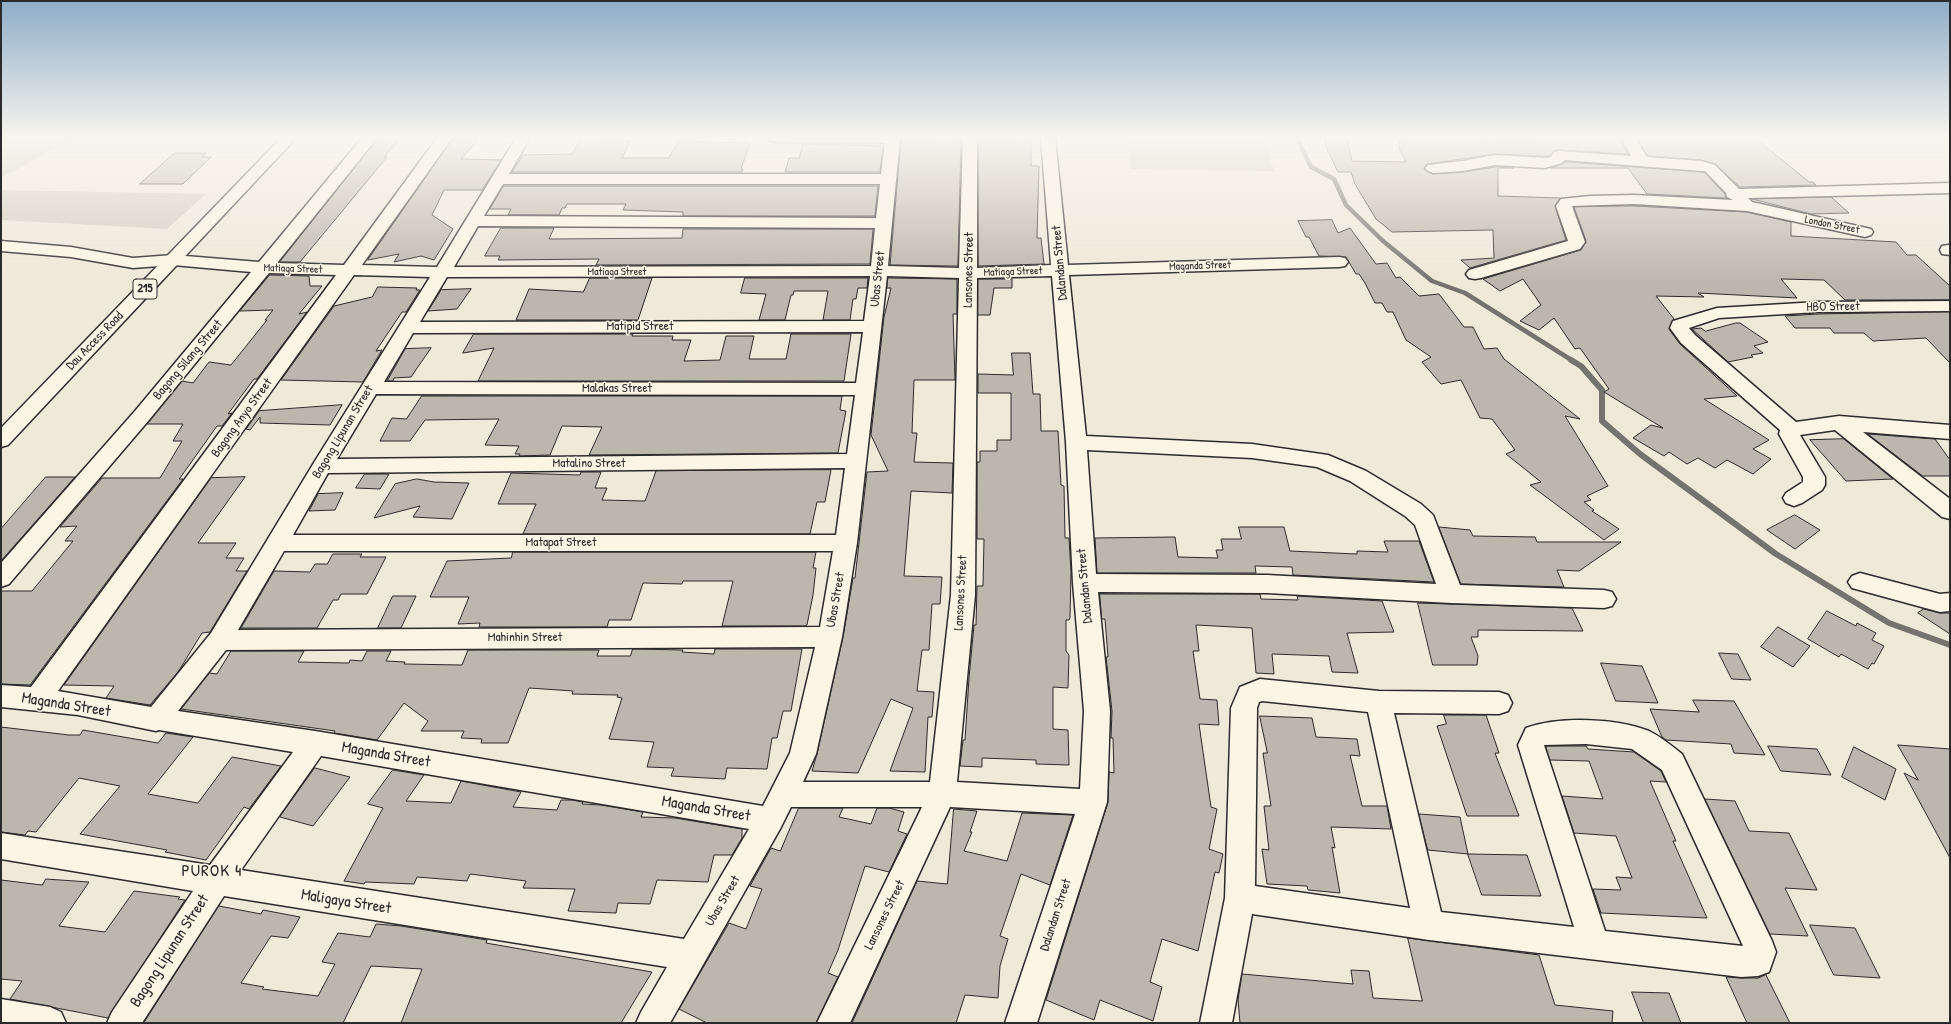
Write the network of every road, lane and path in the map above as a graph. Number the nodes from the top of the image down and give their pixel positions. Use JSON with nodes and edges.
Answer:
{"nodes":[{"id":1,"x":244,"y":186,"type":"edge"},
{"id":2,"x":331,"y":186,"type":"edge"},
{"id":3,"x":411,"y":186,"type":"edge"},
{"id":4,"x":494,"y":186,"type":"edge"},
{"id":5,"x":889,"y":186,"type":"edge"},
{"id":6,"x":970,"y":186,"type":"edge"},
{"id":7,"x":1053,"y":186,"type":"edge"},
{"id":8,"x":1726,"y":186,"type":"edge"},
{"id":9,"x":1950,"y":188,"type":"edge"},
{"id":10,"x":1733,"y":194,"type":"junction"},
{"id":11,"x":1747,"y":206,"type":"junction"},
{"id":12,"x":474,"y":221,"type":"junction"},
{"id":13,"x":885,"y":223,"type":"junction"},
{"id":14,"x":1864,"y":232,"type":"dead end"},
{"id":15,"x":1,"y":246,"type":"edge"},
{"id":16,"x":173,"y":260,"type":"junction"},
{"id":17,"x":1339,"y":262,"type":"dead end"},
{"id":18,"x":264,"y":268,"type":"junction"},
{"id":19,"x":349,"y":271,"type":"junction"},
{"id":20,"x":878,"y":271,"type":"junction"},
{"id":21,"x":1061,"y":271,"type":"junction"},
{"id":22,"x":442,"y":272,"type":"junction"},
{"id":23,"x":969,"y":273,"type":"junction"},
{"id":24,"x":1475,"y":274,"type":"dead end"},
{"id":25,"x":1950,"y":306,"type":"edge"},
{"id":26,"x":873,"y":326,"type":"junction"},
{"id":27,"x":407,"y":328,"type":"junction"},
{"id":28,"x":370,"y":388,"type":"junction"},
{"id":29,"x":865,"y":389,"type":"junction"},
{"id":30,"x":1839,"y":423,"type":"junction"},
{"id":31,"x":1792,"y":429,"type":"junction"},
{"id":32,"x":1950,"y":432,"type":"edge"},
{"id":33,"x":1,"y":440,"type":"edge"},
{"id":34,"x":1076,"y":442,"type":"junction"},
{"id":35,"x":856,"y":461,"type":"junction"},
{"id":36,"x":322,"y":466,"type":"junction"},
{"id":37,"x":1794,"y":498,"type":"dead end"},
{"id":38,"x":1950,"y":510,"type":"edge"},
{"id":39,"x":277,"y":543,"type":"junction"},
{"id":40,"x":846,"y":543,"type":"junction"},
{"id":41,"x":1,"y":578,"type":"edge"},
{"id":42,"x":1860,"y":582,"type":"dead end"},
{"id":43,"x":1085,"y":583,"type":"junction"},
{"id":44,"x":1451,"y":594,"type":"junction"},
{"id":45,"x":1604,"y":599,"type":"dead end"},
{"id":46,"x":1950,"y":602,"type":"edge"},
{"id":47,"x":830,"y":637,"type":"junction"},
{"id":48,"x":220,"y":640,"type":"junction"},
{"id":49,"x":1,"y":696,"type":"edge"},
{"id":50,"x":38,"y":698,"type":"junction"},
{"id":51,"x":1379,"y":702,"type":"junction"},
{"id":52,"x":1499,"y":703,"type":"dead end"},
{"id":53,"x":156,"y":720,"type":"junction"},
{"id":54,"x":315,"y":743,"type":"junction"},
{"id":55,"x":942,"y":794,"type":"junction"},
{"id":56,"x":783,"y":795,"type":"junction"},
{"id":57,"x":1093,"y":802,"type":"junction"},
{"id":58,"x":770,"y":820,"type":"junction"},
{"id":59,"x":1,"y":846,"type":"edge"},
{"id":60,"x":216,"y":882,"type":"junction"},
{"id":61,"x":1240,"y":898,"type":"junction"},
{"id":62,"x":1429,"y":925,"type":"junction"},
{"id":63,"x":1594,"y":944,"type":"junction"},
{"id":64,"x":691,"y":956,"type":"junction"},
{"id":65,"x":1,"y":1015,"type":"edge"},
{"id":66,"x":50,"y":1023,"type":"edge"},
{"id":67,"x":123,"y":1023,"type":"edge"},
{"id":68,"x":652,"y":1023,"type":"edge"},
{"id":69,"x":833,"y":1023,"type":"edge"},
{"id":70,"x":1021,"y":1023,"type":"edge"},
{"id":71,"x":1216,"y":1023,"type":"edge"}],
"edges":[{"from":1,"to":16,"type":"street","name":"Dau Access Road","number":"215"},
{"from":2,"to":18,"type":"street","name":"Bagong Silang Street"},
{"from":3,"to":19,"type":"street","name":"Bagong Anyo Street"},
{"from":4,"to":12,"type":"street","name":"Bagong Lipunan Street"},
{"from":5,"to":13,"type":"street","name":"Ubas Street"},
{"from":6,"to":23,"type":"street","name":"Lansones Street"},
{"from":7,"to":21,"type":"street","name":"Dalandan Street"},
{"from":8,"to":10,"type":"street","name":"London Street"},
{"from":9,"to":10,"type":"street"},
{"from":10,"to":11,"type":"street","name":"London Street"},
{"from":11,"to":14,"type":"street","name":"London Street"},
{"from":11,"to":24,"type":"street"},
{"from":12,"to":13,"type":"street"},
{"from":12,"to":22,"type":"street","name":"Bagong Lipunan Street"},
{"from":13,"to":20,"type":"street","name":"Ubas Street"},
{"from":15,"to":16,"type":"street","name":"Matiaga Street"},
{"from":16,"to":18,"type":"street","name":"Matiaga Street"},
{"from":16,"to":33,"type":"street","name":"Dau Access Road","number":"215"},
{"from":17,"to":21,"type":"street","name":"Maganda Street"},
{"from":18,"to":19,"type":"street","name":"Matiaga Street"},
{"from":18,"to":41,"type":"street","name":"Bagong Silang Street"},
{"from":19,"to":22,"type":"street","name":"Matiaga Street"},
{"from":19,"to":50,"type":"street","name":"Bagong Anyo Street"},
{"from":20,"to":22,"type":"street","name":"Matiaga Street"},
{"from":20,"to":23,"type":"street","name":"Matiaga Street"},
{"from":20,"to":26,"type":"street","name":"Ubas Street"},
{"from":21,"to":23,"type":"street","name":"Matiaga Street"},
{"from":21,"to":34,"type":"street","name":"Dalandan Street"},
{"from":22,"to":27,"type":"street","name":"Bagong Lipunan Street"},
{"from":23,"to":55,"type":"street","name":"Lansones Street"},
{"from":25,"to":31,"type":"street","name":"HBO Street"},
{"from":26,"to":27,"type":"street","name":"Matipid Street"},
{"from":26,"to":29,"type":"street","name":"Ubas Street"},
{"from":27,"to":28,"type":"street","name":"Bagong Lipunan Street"},
{"from":28,"to":29,"type":"street","name":"Malakas Street"},
{"from":28,"to":36,"type":"street","name":"Bagong Lipunan Street"},
{"from":29,"to":35,"type":"street","name":"Ubas Street"},
{"from":30,"to":31,"type":"street"},
{"from":30,"to":32,"type":"street"},
{"from":30,"to":38,"type":"street"},
{"from":31,"to":37,"type":"street"},
{"from":34,"to":43,"type":"street","name":"Dalandan Street"},
{"from":34,"to":44,"type":"street"},
{"from":35,"to":36,"type":"street","name":"Matalino Street"},
{"from":35,"to":40,"type":"street","name":"Ubas Street"},
{"from":36,"to":39,"type":"street","name":"Bagong Lipunan Street"},
{"from":39,"to":40,"type":"street","name":"Matapat Street"},
{"from":39,"to":48,"type":"street","name":"Bagong Lipunan Street"},
{"from":40,"to":47,"type":"street","name":"Ubas Street"},
{"from":42,"to":46,"type":"street"},
{"from":43,"to":44,"type":"street"},
{"from":43,"to":57,"type":"street","name":"Dalandan Street"},
{"from":44,"to":45,"type":"street"},
{"from":47,"to":48,"type":"street","name":"Mahinhin Street"},
{"from":47,"to":56,"type":"street","name":"Ubas Street"},
{"from":48,"to":53,"type":"street","name":"Bagong Lipunan Street"},
{"from":49,"to":50,"type":"street","name":"Maganda Street"},
{"from":50,"to":53,"type":"street","name":"Maganda Street"},
{"from":51,"to":52,"type":"street"},
{"from":51,"to":61,"type":"street"},
{"from":51,"to":62,"type":"street"},
{"from":53,"to":54,"type":"street","name":"Maganda Street"},
{"from":54,"to":58,"type":"street","name":"Maganda Street"},
{"from":54,"to":60,"type":"street","name":"Bagong Lipunan Street"},
{"from":55,"to":56,"type":"street"},
{"from":55,"to":57,"type":"street"},
{"from":55,"to":69,"type":"street","name":"Lansones Street"},
{"from":56,"to":58,"type":"street","name":"Ubas Street"},
{"from":57,"to":70,"type":"street","name":"Dalandan Street"},
{"from":58,"to":64,"type":"street","name":"Ubas Street"},
{"from":59,"to":60,"type":"street","name":"Maligaya Street"},
{"from":60,"to":64,"type":"street","name":"Maligaya Street"},
{"from":60,"to":67,"type":"street","name":"Bagong Lipunan Street"},
{"from":61,"to":62,"type":"street"},
{"from":61,"to":71,"type":"street"},
{"from":62,"to":63,"type":"street"},
{"from":63,"to":63,"type":"street"},
{"from":64,"to":68,"type":"street","name":"Ubas Street"},
{"from":65,"to":66,"type":"street"}]}
